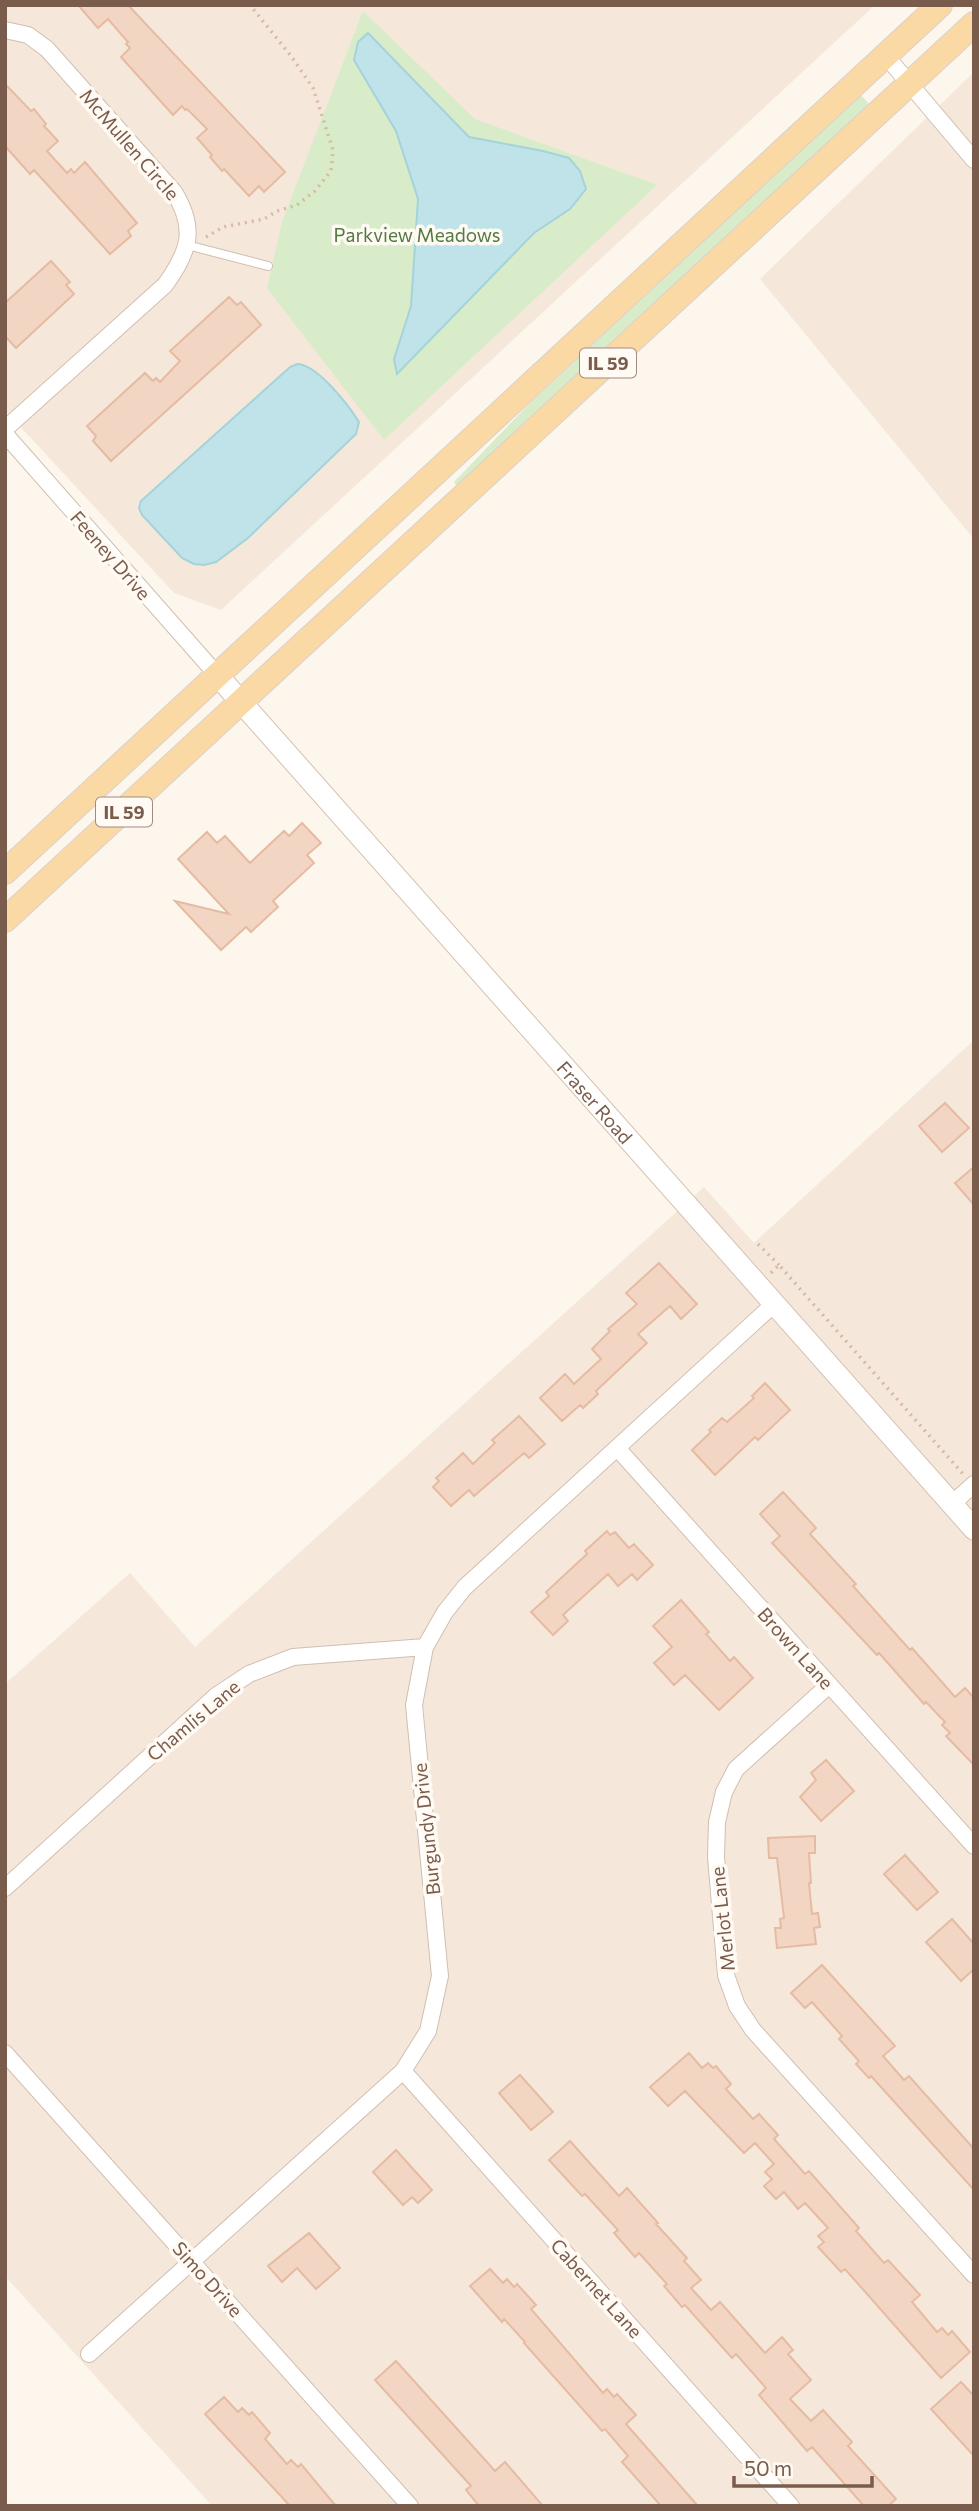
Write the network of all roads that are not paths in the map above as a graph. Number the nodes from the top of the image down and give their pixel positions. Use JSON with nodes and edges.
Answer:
{"nodes":[{"id":1,"x":940,"y":5,"type":"edge"},
{"id":2,"x":974,"y":23,"type":"edge"},
{"id":3,"x":5,"y":30,"type":"edge"},
{"id":4,"x":886,"y":56,"type":"junction"},
{"id":5,"x":909,"y":83,"type":"junction"},
{"id":6,"x":974,"y":160,"type":"edge"},
{"id":7,"x":187,"y":245,"type":"junction"},
{"id":8,"x":268,"y":266,"type":"dead end"},
{"id":9,"x":5,"y":432,"type":"edge"},
{"id":10,"x":218,"y":676,"type":"junction"},
{"id":11,"x":242,"y":703,"type":"junction"},
{"id":12,"x":5,"y":872,"type":"edge"},
{"id":13,"x":5,"y":920,"type":"edge"},
{"id":14,"x":774,"y":1304,"type":"junction"},
{"id":15,"x":618,"y":1449,"type":"junction"},
{"id":16,"x":973,"y":1485,"type":"edge"},
{"id":17,"x":952,"y":1504,"type":"junction"},
{"id":18,"x":974,"y":1529,"type":"edge"},
{"id":19,"x":425,"y":1647,"type":"junction"},
{"id":20,"x":829,"y":1685,"type":"junction"},
{"id":21,"x":974,"y":1846,"type":"edge"},
{"id":22,"x":5,"y":1888,"type":"edge"},
{"id":23,"x":5,"y":2053,"type":"edge"},
{"id":24,"x":403,"y":2071,"type":"junction"},
{"id":25,"x":192,"y":2261,"type":"junction"},
{"id":26,"x":974,"y":2275,"type":"edge"},
{"id":27,"x":89,"y":2354,"type":"dead end"},
{"id":28,"x":410,"y":2506,"type":"edge"},
{"id":29,"x":791,"y":2506,"type":"edge"}],
"edges":[{"from":1,"to":4,"type":"main road","number":"IL 59"},
{"from":2,"to":5,"type":"main road","number":"IL 59"},
{"from":3,"to":7,"type":"street","name":"McMullen Circle"},
{"from":4,"to":5,"type":"street"},
{"from":4,"to":10,"type":"main road","number":"IL 59"},
{"from":5,"to":6,"type":"street"},
{"from":5,"to":11,"type":"main road","number":"IL 59"},
{"from":7,"to":8,"type":"lane"},
{"from":7,"to":9,"type":"street"},
{"from":9,"to":10,"type":"street","name":"Feeney Drive"},
{"from":10,"to":11,"type":"street","name":"Fraser Road"},
{"from":10,"to":12,"type":"main road","number":"IL 59"},
{"from":11,"to":13,"type":"main road","number":"IL 59"},
{"from":11,"to":14,"type":"street","name":"Fraser Road"},
{"from":14,"to":15,"type":"street","name":"Burgundy Drive"},
{"from":14,"to":17,"type":"street","name":"Fraser Road"},
{"from":15,"to":19,"type":"street","name":"Burgundy Drive"},
{"from":15,"to":20,"type":"street","name":"Brown Lane"},
{"from":16,"to":17,"type":"street"},
{"from":17,"to":18,"type":"street","name":"Fraser Road"},
{"from":19,"to":22,"type":"street","name":"Chamlis Lane"},
{"from":19,"to":24,"type":"street","name":"Burgundy Drive"},
{"from":20,"to":21,"type":"street","name":"Brown Lane"},
{"from":20,"to":26,"type":"street","name":"Merlot Lane"},
{"from":23,"to":25,"type":"street","name":"Simo Drive"},
{"from":24,"to":25,"type":"street","name":"Burgundy Drive"},
{"from":24,"to":29,"type":"street","name":"Cabernet Lane"},
{"from":25,"to":27,"type":"street","name":"Burgundy Drive"},
{"from":25,"to":28,"type":"street","name":"Simo Drive"}]}
